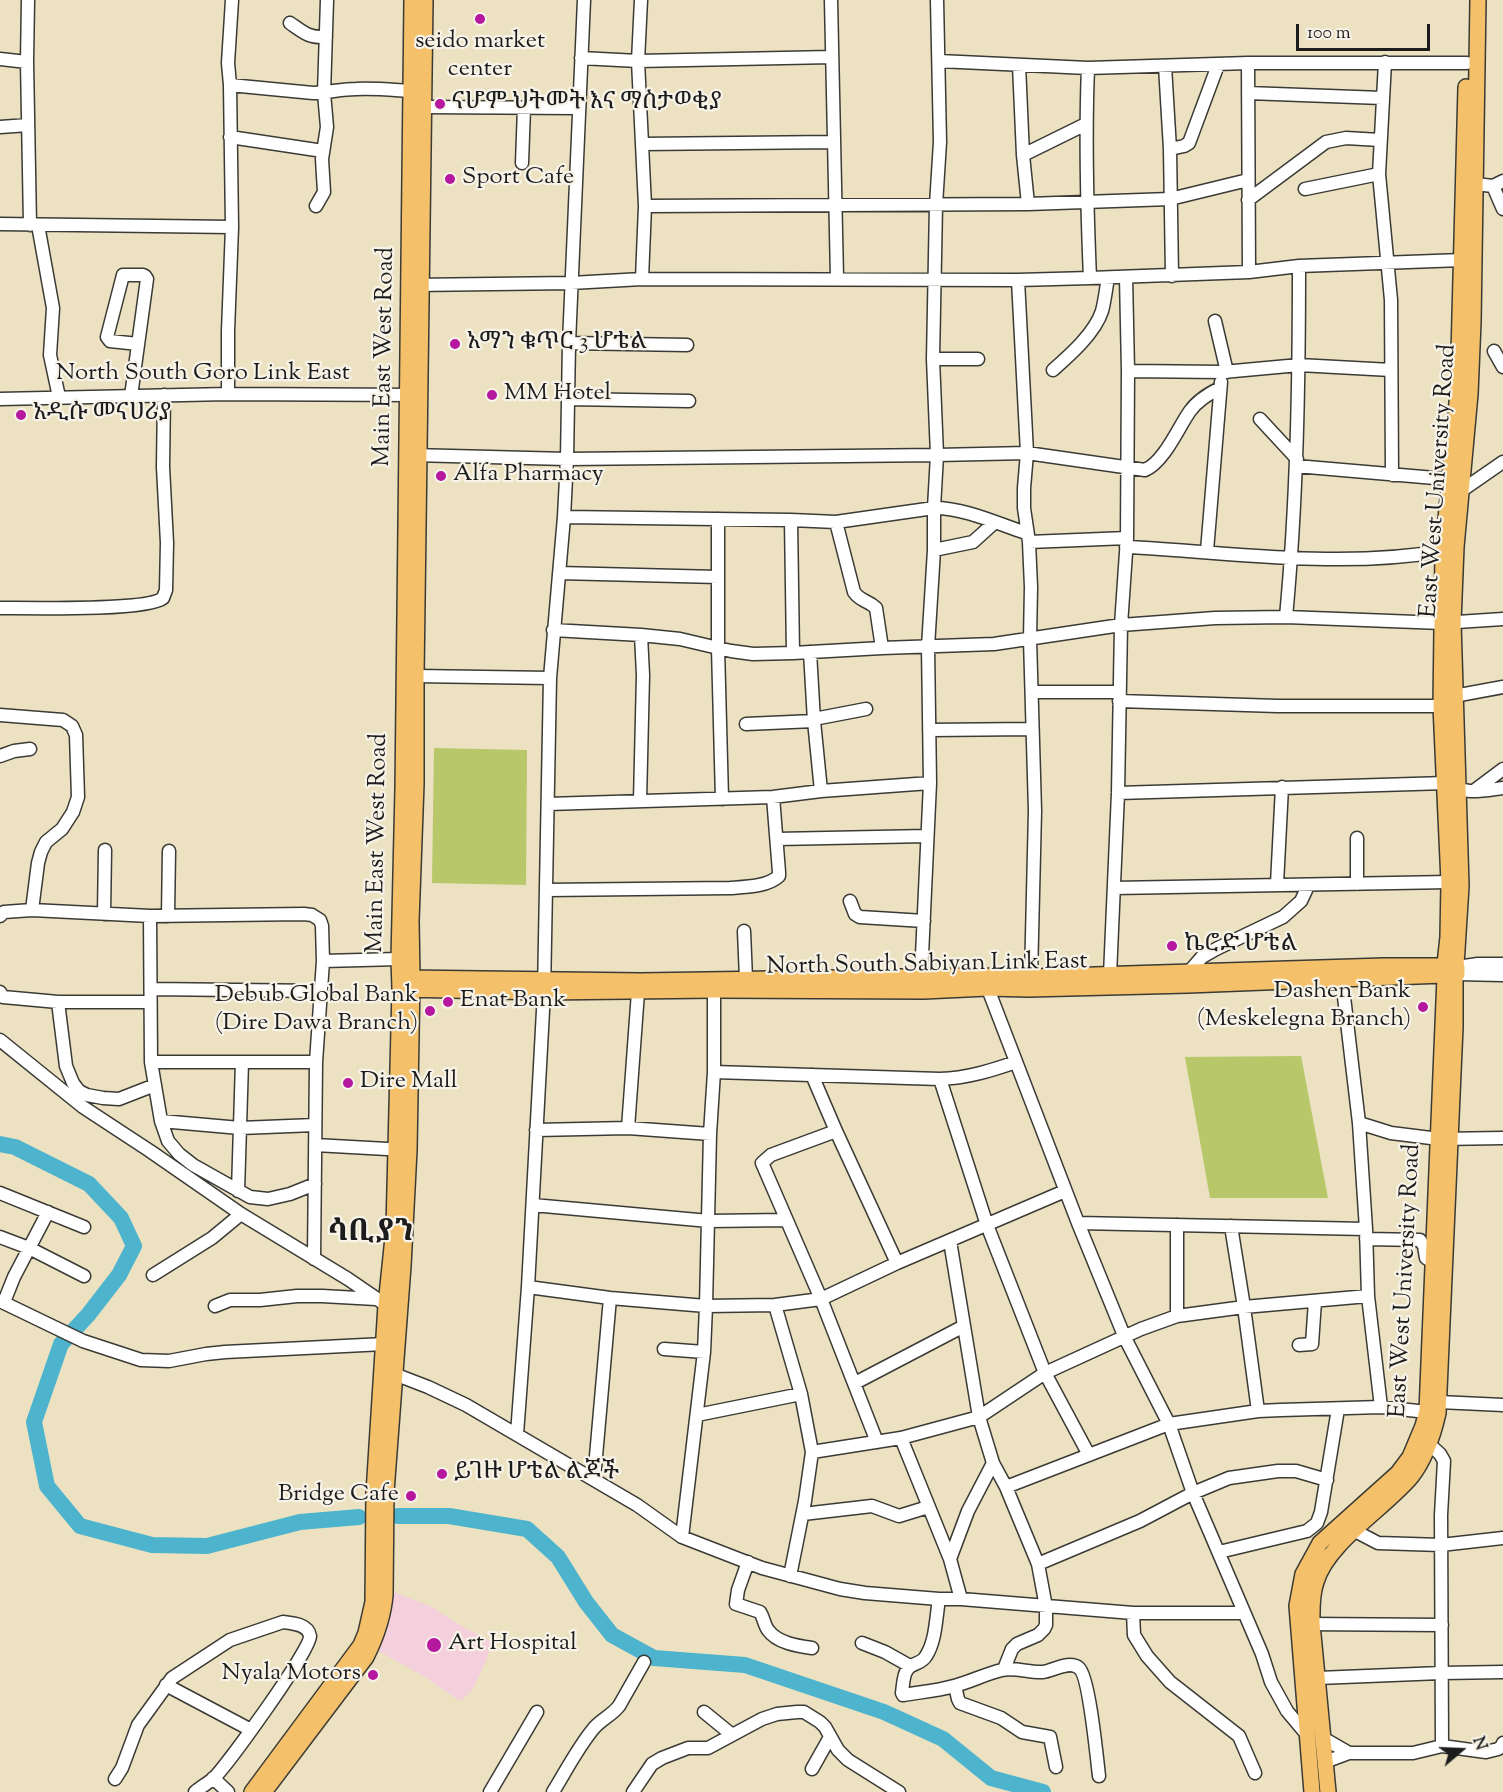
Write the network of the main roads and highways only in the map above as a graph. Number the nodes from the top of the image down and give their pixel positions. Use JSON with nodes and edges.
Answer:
{"nodes":[{"id":1,"x":412,"y":0,"type":"edge"},
{"id":2,"x":425,"y":0,"type":"edge"},
{"id":3,"x":1468,"y":0,"type":"edge"},
{"id":4,"x":1478,"y":0,"type":"edge"},
{"id":5,"x":418,"y":131,"type":"junction"},
{"id":6,"x":1457,"y":483,"type":"junction"},
{"id":7,"x":1447,"y":622,"type":"junction"},
{"id":8,"x":410,"y":658,"type":"junction"},
{"id":9,"x":410,"y":719,"type":"junction"},
{"id":10,"x":1451,"y":786,"type":"junction"},
{"id":11,"x":406,"y":920,"type":"junction"},
{"id":12,"x":1450,"y":971,"type":"junction"},
{"id":13,"x":1148,"y":980,"type":"junction"},
{"id":14,"x":986,"y":982,"type":"junction"},
{"id":15,"x":406,"y":984,"type":"junction"},
{"id":16,"x":714,"y":985,"type":"junction"},
{"id":17,"x":544,"y":986,"type":"junction"},
{"id":18,"x":1444,"y":1139,"type":"junction"},
{"id":19,"x":402,"y":1149,"type":"junction"},
{"id":20,"x":388,"y":1372,"type":"junction"},
{"id":21,"x":1435,"y":1409,"type":"junction"},
{"id":22,"x":1305,"y":1624,"type":"junction"},
{"id":23,"x":1315,"y":1737,"type":"junction"},
{"id":24,"x":273,"y":1773,"type":"junction"},
{"id":25,"x":252,"y":1792,"type":"edge"},
{"id":26,"x":264,"y":1792,"type":"edge"},
{"id":27,"x":1312,"y":1792,"type":"edge"},
{"id":28,"x":1328,"y":1792,"type":"edge"}],
"edges":[{"from":1,"to":5,"type":"main road","name":"Main East West Road"},
{"from":2,"to":5,"type":"main road","name":"Main East West Road"},
{"from":3,"to":6,"type":"main road","name":"East West University Road"},
{"from":4,"to":6,"type":"main road","name":"East West University Road"},
{"from":5,"to":8,"type":"main road","name":"Main East West Road"},
{"from":6,"to":7,"type":"main road","name":"East West University Road"},
{"from":6,"to":7,"type":"main road","name":"East West University Road"},
{"from":7,"to":10,"type":"main road","name":"East West University Road"},
{"from":7,"to":10,"type":"main road","name":"East West University Road"},
{"from":8,"to":9,"type":"main road","name":"Main East West Road"},
{"from":8,"to":9,"type":"main road","name":"Main East West Road"},
{"from":9,"to":11,"type":"main road","name":"Main East West Road"},
{"from":10,"to":12,"type":"main road","name":"East West University Road"},
{"from":10,"to":12,"type":"main road","name":"East West University Road"},
{"from":11,"to":15,"type":"main road","name":"Main East West Road"},
{"from":11,"to":15,"type":"main road","name":"Main East West Road"},
{"from":12,"to":13,"type":"main road","name":"North South Sabiyan Link East"},
{"from":12,"to":13,"type":"main road","name":"North South Sabiyan Link East"},
{"from":12,"to":18,"type":"main road","name":"East West University Road"},
{"from":13,"to":14,"type":"main road","name":"North South Sabiyan Link East"},
{"from":13,"to":14,"type":"main road","name":"North South Sabiyan Link East"},
{"from":14,"to":16,"type":"main road","name":"North South Sabiyan Link East"},
{"from":14,"to":16,"type":"main road","name":"North South Sabiyan Link East"},
{"from":15,"to":17,"type":"main road","name":"North South Sabiyan Link East"},
{"from":15,"to":19,"type":"main road","name":"Main East West Road"},
{"from":16,"to":17,"type":"main road","name":"North South Sabiyan Link East"},
{"from":16,"to":17,"type":"main road","name":"North South Sabiyan Link East"},
{"from":18,"to":21,"type":"main road","name":"East West University Road"},
{"from":18,"to":21,"type":"main road","name":"East West University Road"},
{"from":19,"to":20,"type":"main road","name":"Main East West Road"},
{"from":19,"to":20,"type":"main road","name":"Main East West Road"},
{"from":20,"to":24,"type":"main road","name":"Main East West Road"},
{"from":21,"to":22,"type":"main road","name":"East West University Road"},
{"from":21,"to":22,"type":"main road","name":"East West University Road"},
{"from":22,"to":23,"type":"main road","name":"East West University Road"},
{"from":22,"to":23,"type":"main road","name":"East West University Road"},
{"from":23,"to":27,"type":"main road","name":"East West University Road"},
{"from":23,"to":28,"type":"main road","name":"East West University Road"},
{"from":24,"to":25,"type":"main road","name":"Main East West Road"},
{"from":24,"to":26,"type":"main road","name":"Main East West Road"}]}
